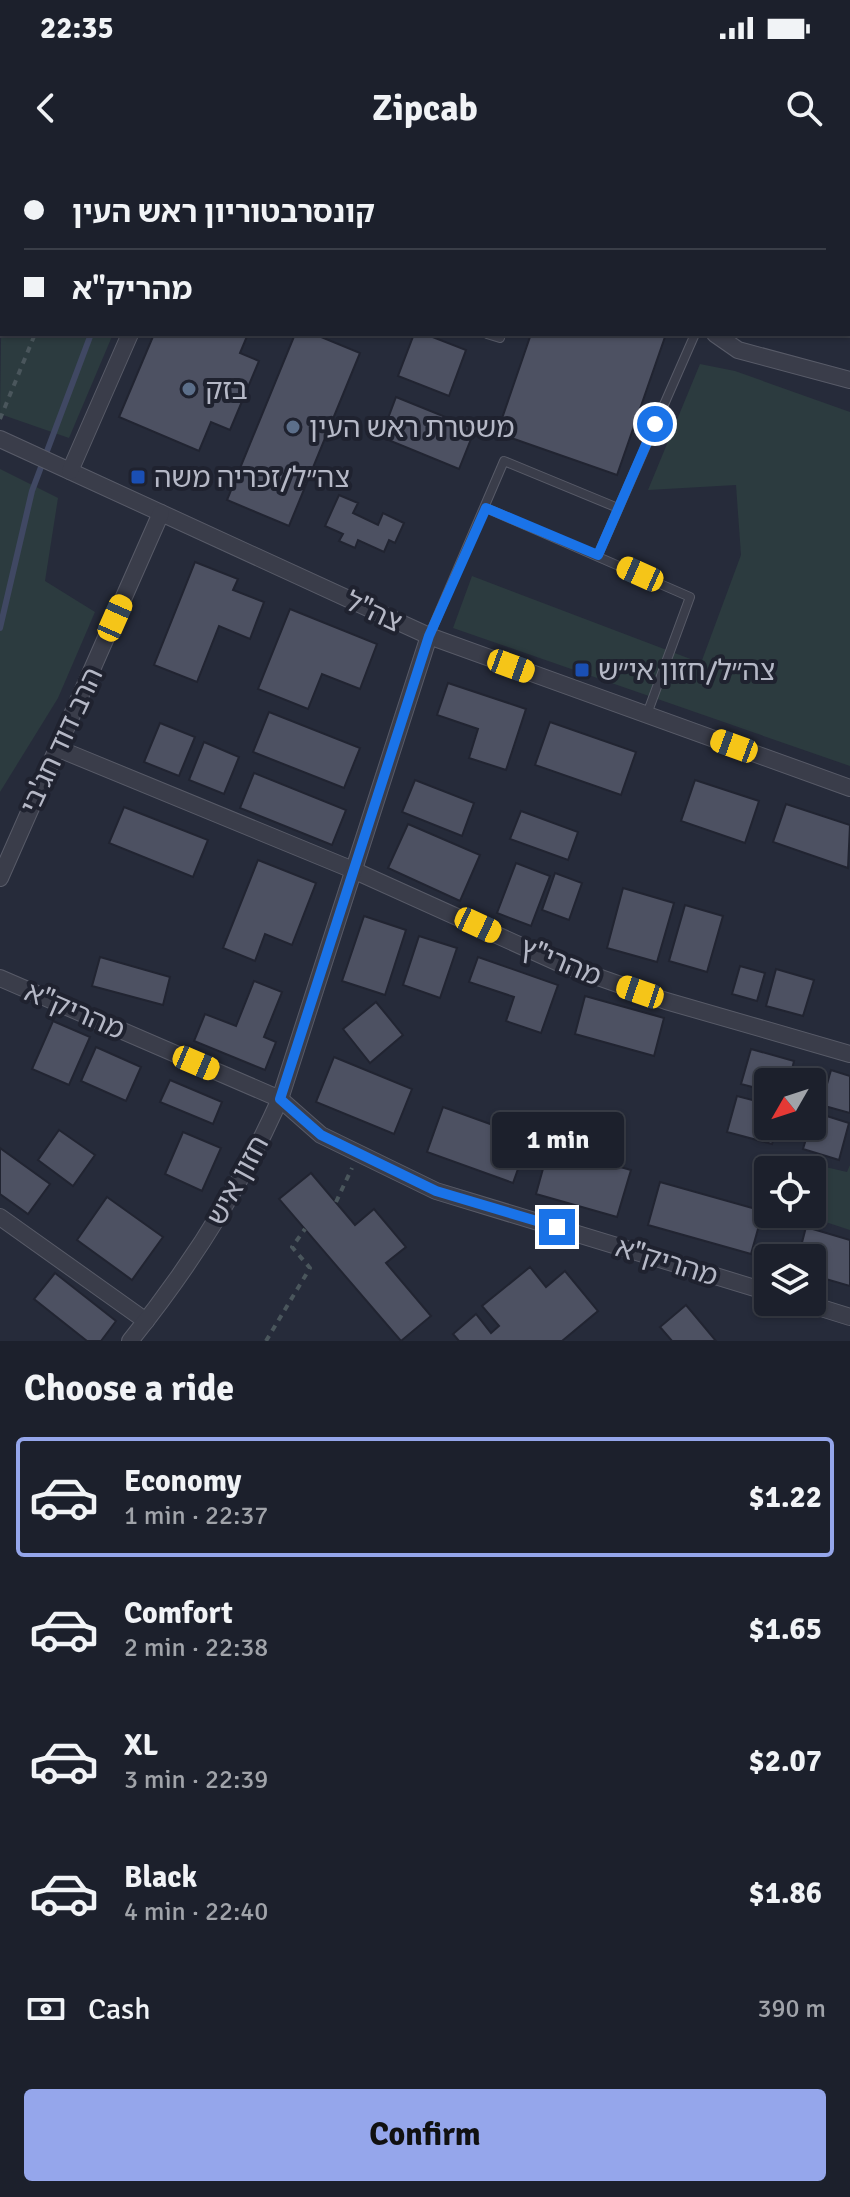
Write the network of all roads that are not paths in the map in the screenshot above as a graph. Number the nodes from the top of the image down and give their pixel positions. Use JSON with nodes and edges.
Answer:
{"nodes":[{"id":1,"x":129,"y":336,"type":"edge"},
{"id":2,"x":694,"y":336,"type":"edge"},
{"id":3,"x":718,"y":336,"type":"edge"},
{"id":4,"x":850,"y":380,"type":"edge"},
{"id":5,"x":0,"y":439,"type":"edge"},
{"id":6,"x":70,"y":471,"type":"junction"},
{"id":7,"x":486,"y":508,"type":"junction"},
{"id":8,"x":618,"y":508,"type":"junction"},
{"id":9,"x":161,"y":513,"type":"junction"},
{"id":10,"x":598,"y":555,"type":"junction"},
{"id":11,"x":429,"y":636,"type":"junction"},
{"id":12,"x":646,"y":714,"type":"junction"},
{"id":13,"x":59,"y":749,"type":"junction"},
{"id":14,"x":850,"y":788,"type":"edge"},
{"id":15,"x":353,"y":870,"type":"junction"},
{"id":16,"x":0,"y":878,"type":"edge"},
{"id":17,"x":0,"y":978,"type":"edge"},
{"id":18,"x":850,"y":1054,"type":"edge"},
{"id":19,"x":280,"y":1099,"type":"junction"},
{"id":20,"x":0,"y":1217,"type":"edge"},
{"id":21,"x":754,"y":1288,"type":"edge"},
{"id":22,"x":826,"y":1310,"type":"edge"},
{"id":23,"x":850,"y":1317,"type":"edge"},
{"id":24,"x":146,"y":1321,"type":"junction"},
{"id":25,"x":130,"y":1341,"type":"edge"}],
"edges":[{"from":1,"to":6,"type":"street"},
{"from":2,"to":8,"type":"lane"},
{"from":3,"to":4,"type":"street"},
{"from":5,"to":6,"type":"street","name":"צה\"ל"},
{"from":6,"to":9,"type":"street","name":"צה\"ל"},
{"from":7,"to":8,"type":"lane"},
{"from":7,"to":10,"type":"lane"},
{"from":7,"to":11,"type":"lane"},
{"from":8,"to":10,"type":"lane"},
{"from":9,"to":11,"type":"street","name":"צה\"ל"},
{"from":9,"to":13,"type":"street","name":"הרב דוד חג'בי"},
{"from":10,"to":12,"type":"lane"},
{"from":11,"to":12,"type":"street","name":"צה\"ל"},
{"from":11,"to":15,"type":"street","name":"חזון איש"},
{"from":12,"to":14,"type":"street","name":"צה\"ל"},
{"from":13,"to":15,"type":"street","name":"מהרי\"ץ"},
{"from":13,"to":16,"type":"street","name":"הרב דוד חג'בי"},
{"from":15,"to":18,"type":"street","name":"מהרי\"ץ"},
{"from":15,"to":19,"type":"street","name":"חזון איש"},
{"from":17,"to":19,"type":"street","name":"מהריק\"א"},
{"from":19,"to":21,"type":"street","name":"מהריק\"א"},
{"from":19,"to":24,"type":"street","name":"חזון איש"},
{"from":20,"to":24,"type":"street"},
{"from":22,"to":23,"type":"street"},
{"from":24,"to":25,"type":"street","name":"חזון איש"}]}
